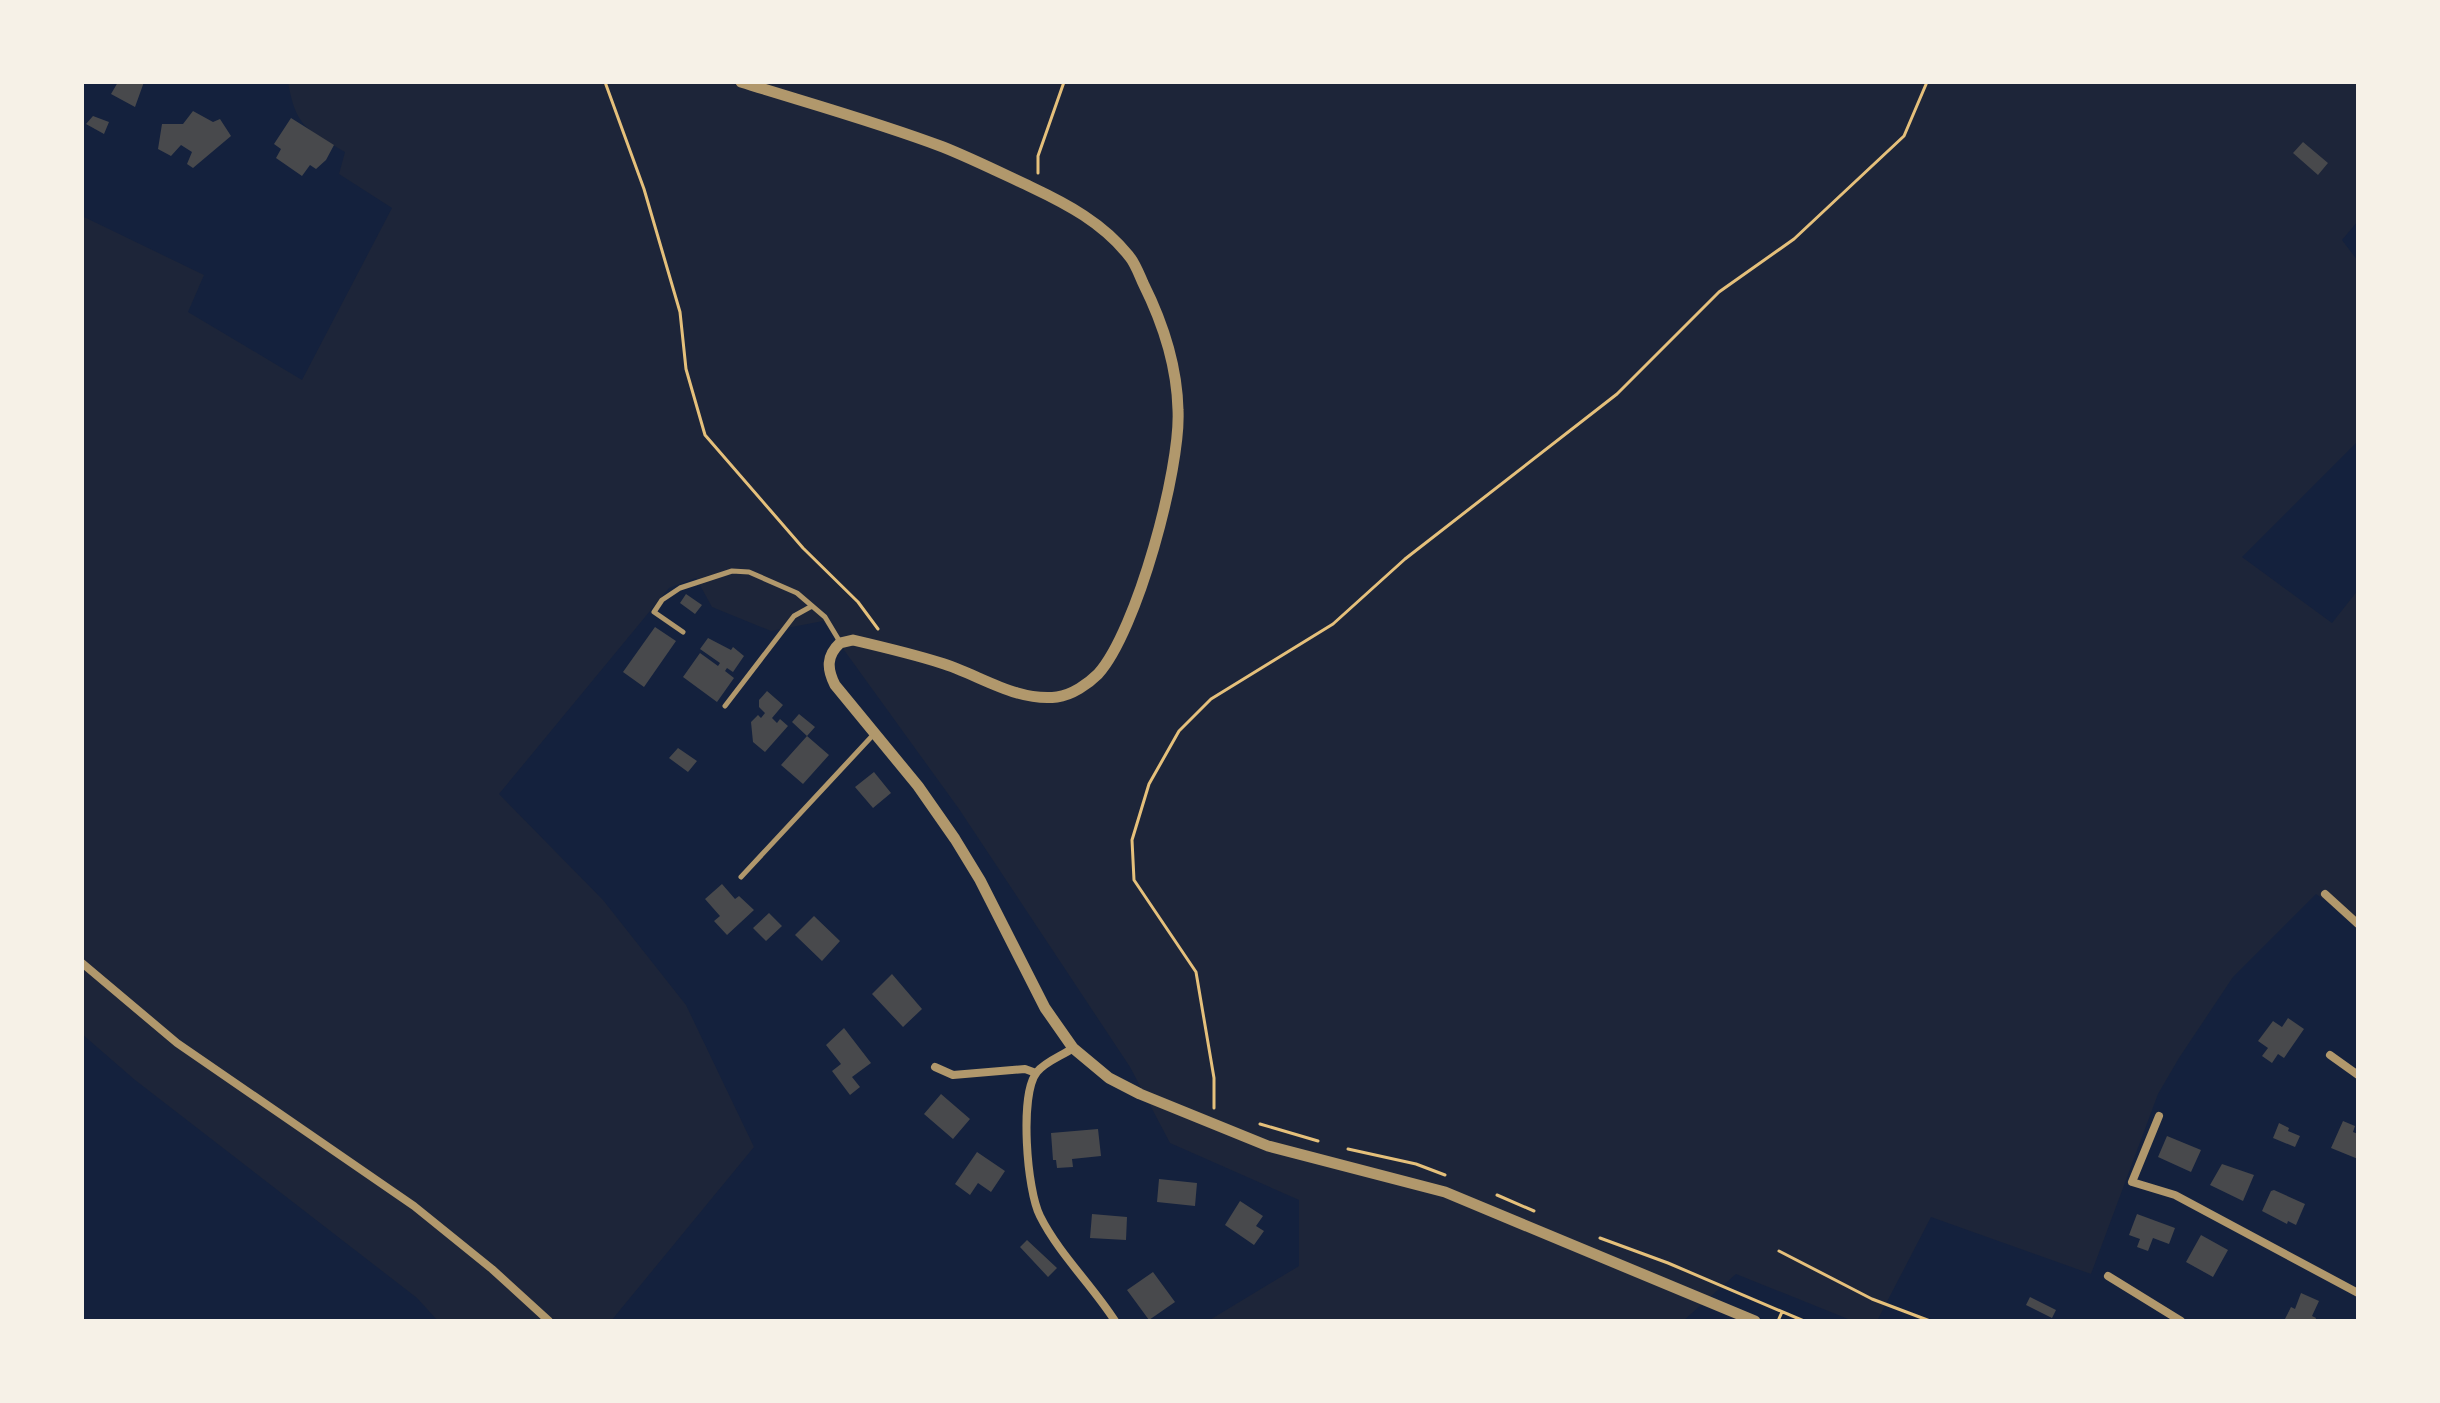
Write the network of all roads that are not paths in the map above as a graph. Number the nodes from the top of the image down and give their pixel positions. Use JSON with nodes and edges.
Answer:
{"nodes":[{"id":1,"x":741,"y":82,"type":"edge"},
{"id":2,"x":812,"y":606,"type":"junction"},
{"id":3,"x":683,"y":632,"type":"dead end"},
{"id":4,"x":840,"y":643,"type":"junction"},
{"id":5,"x":725,"y":706,"type":"dead end"},
{"id":6,"x":875,"y":733,"type":"junction"},
{"id":7,"x":741,"y":877,"type":"dead end"},
{"id":8,"x":2325,"y":894,"type":"dead end"},
{"id":9,"x":2358,"y":924,"type":"edge"},
{"id":10,"x":82,"y":963,"type":"edge"},
{"id":11,"x":1073,"y":1048,"type":"junction"},
{"id":12,"x":2330,"y":1055,"type":"dead end"},
{"id":13,"x":935,"y":1067,"type":"dead end"},
{"id":14,"x":1036,"y":1073,"type":"junction"},
{"id":15,"x":2358,"y":1075,"type":"edge"},
{"id":16,"x":2159,"y":1116,"type":"dead end"},
{"id":17,"x":2108,"y":1276,"type":"dead end"},
{"id":18,"x":2358,"y":1293,"type":"edge"},
{"id":19,"x":549,"y":1321,"type":"edge"},
{"id":20,"x":1115,"y":1321,"type":"edge"},
{"id":21,"x":1755,"y":1321,"type":"edge"},
{"id":22,"x":2181,"y":1321,"type":"edge"}],
"edges":[{"from":1,"to":4,"type":"street"},
{"from":2,"to":3,"type":"lane"},
{"from":2,"to":4,"type":"lane"},
{"from":2,"to":5,"type":"lane"},
{"from":4,"to":6,"type":"street"},
{"from":6,"to":7,"type":"lane"},
{"from":6,"to":11,"type":"street"},
{"from":8,"to":9,"type":"street"},
{"from":10,"to":19,"type":"street"},
{"from":11,"to":14,"type":"street"},
{"from":11,"to":21,"type":"street"},
{"from":12,"to":15,"type":"street"},
{"from":13,"to":14,"type":"street"},
{"from":14,"to":20,"type":"street"},
{"from":16,"to":18,"type":"street"},
{"from":17,"to":22,"type":"street"}]}
